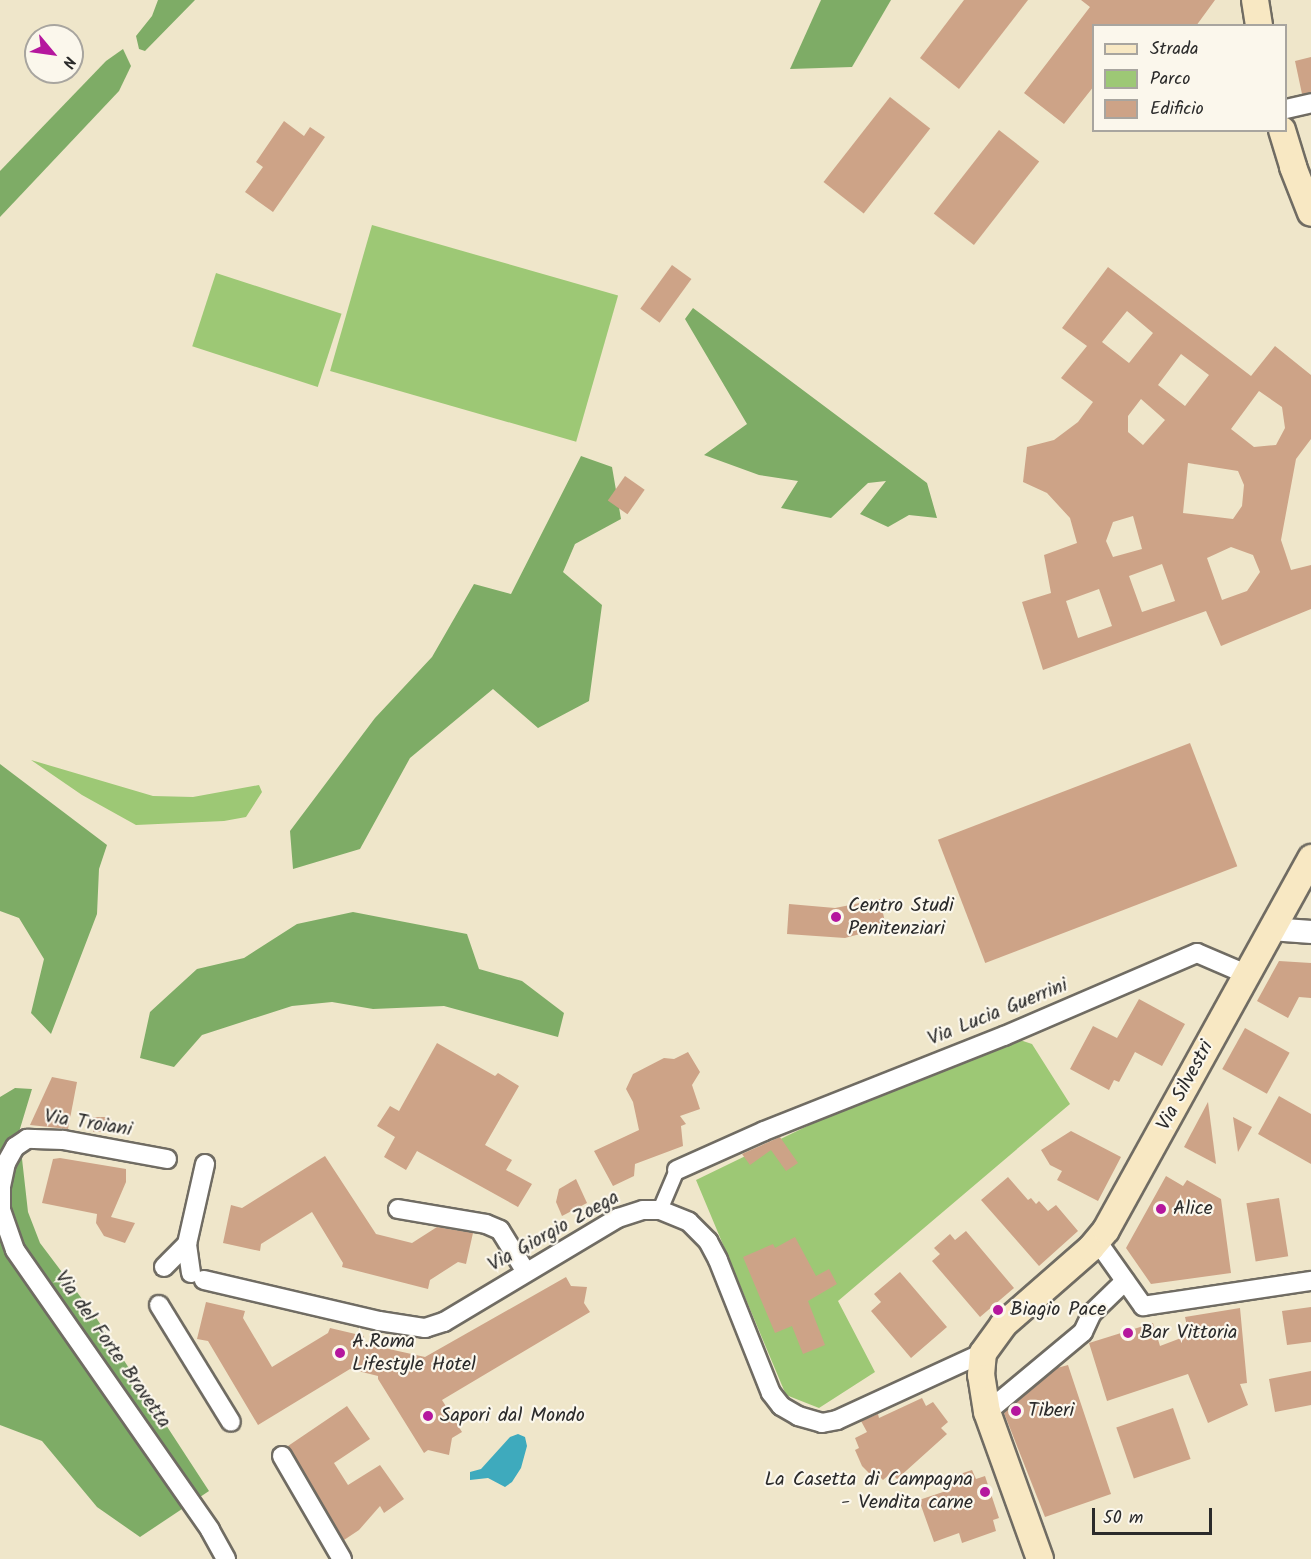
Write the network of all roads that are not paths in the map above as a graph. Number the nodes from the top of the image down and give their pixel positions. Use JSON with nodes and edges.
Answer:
{"nodes":[{"id":1,"x":1255,"y":0,"type":"edge"},
{"id":2,"x":1259,"y":24,"type":"edge"},
{"id":3,"x":1311,"y":102,"type":"edge"},
{"id":4,"x":1287,"y":109,"type":"edge"},
{"id":5,"x":1283,"y":132,"type":"edge"},
{"id":6,"x":1311,"y":213,"type":"edge"},
{"id":7,"x":1308,"y":864,"type":"edge"},
{"id":8,"x":1271,"y":929,"type":"junction"},
{"id":9,"x":1311,"y":932,"type":"edge"},
{"id":10,"x":1246,"y":974,"type":"junction"},
{"id":11,"x":10,"y":1155,"type":"joint"},
{"id":12,"x":167,"y":1159,"type":"dead end"},
{"id":13,"x":206,"y":1164,"type":"dead end"},
{"id":14,"x":677,"y":1170,"type":"joint"},
{"id":15,"x":398,"y":1209,"type":"dead end"},
{"id":16,"x":660,"y":1210,"type":"junction"},
{"id":17,"x":1097,"y":1241,"type":"junction"},
{"id":18,"x":187,"y":1244,"type":"junction"},
{"id":19,"x":164,"y":1267,"type":"dead end"},
{"id":20,"x":526,"y":1272,"type":"junction"},
{"id":21,"x":1125,"y":1281,"type":"junction"},
{"id":22,"x":1311,"y":1281,"type":"edge"},
{"id":23,"x":159,"y":1305,"type":"dead end"},
{"id":24,"x":983,"y":1353,"type":"junction"},
{"id":25,"x":987,"y":1412,"type":"junction"},
{"id":26,"x":231,"y":1422,"type":"dead end"},
{"id":27,"x":282,"y":1456,"type":"dead end"},
{"id":28,"x":226,"y":1559,"type":"edge"},
{"id":29,"x":342,"y":1559,"type":"edge"},
{"id":30,"x":1040,"y":1559,"type":"edge"}],
"edges":[{"from":1,"to":2,"type":"main road"},
{"from":3,"to":4,"type":"street"},
{"from":5,"to":6,"type":"main road"},
{"from":7,"to":8,"type":"main road","name":"Via Silvestri"},
{"from":8,"to":9,"type":"street"},
{"from":8,"to":10,"type":"main road","name":"Via Silvestri"},
{"from":10,"to":14,"type":"street","name":"Via Lucia Guerrini"},
{"from":10,"to":17,"type":"main road","name":"Via Silvestri"},
{"from":11,"to":12,"type":"street","name":"Via Troiani"},
{"from":11,"to":28,"type":"street","name":"Via del Forte Bravetta"},
{"from":13,"to":18,"type":"street"},
{"from":14,"to":16,"type":"street"},
{"from":15,"to":20,"type":"street"},
{"from":16,"to":20,"type":"street","name":"Via Giorgio Zoega"},
{"from":16,"to":24,"type":"street"},
{"from":17,"to":21,"type":"street"},
{"from":17,"to":24,"type":"main road","name":"Via Silvestri"},
{"from":18,"to":19,"type":"street"},
{"from":18,"to":20,"type":"street","name":"Via Giorgio Zoega"},
{"from":21,"to":22,"type":"street"},
{"from":21,"to":25,"type":"street"},
{"from":23,"to":26,"type":"street"},
{"from":24,"to":25,"type":"main road"},
{"from":25,"to":30,"type":"main road"},
{"from":27,"to":29,"type":"street"}]}
